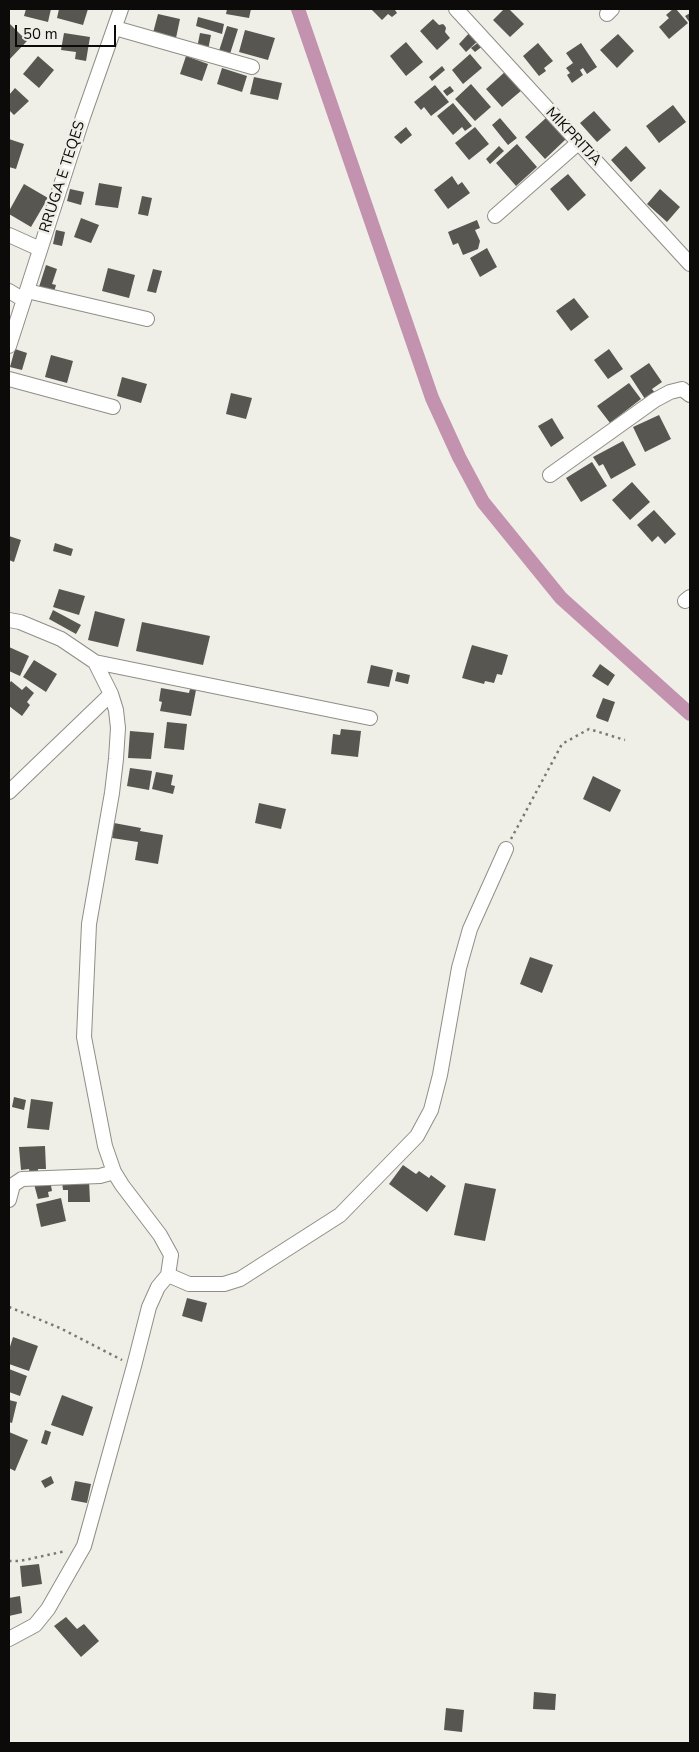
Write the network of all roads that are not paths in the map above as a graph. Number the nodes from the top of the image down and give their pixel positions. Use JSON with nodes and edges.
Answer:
{"nodes":[{"id":1,"x":121,"y":9,"type":"edge"},
{"id":2,"x":456,"y":9,"type":"edge"},
{"id":3,"x":115,"y":28,"type":"junction"},
{"id":4,"x":252,"y":67,"type":"dead end"},
{"id":5,"x":578,"y":143,"type":"junction"},
{"id":6,"x":495,"y":216,"type":"dead end"},
{"id":7,"x":9,"y":236,"type":"edge"},
{"id":8,"x":40,"y":249,"type":"junction"},
{"id":9,"x":690,"y":264,"type":"edge"},
{"id":10,"x":9,"y":291,"type":"edge"},
{"id":11,"x":26,"y":295,"type":"junction"},
{"id":12,"x":147,"y":319,"type":"dead end"},
{"id":13,"x":9,"y":346,"type":"edge"},
{"id":14,"x":9,"y":379,"type":"edge"},
{"id":15,"x":690,"y":395,"type":"edge"},
{"id":16,"x":113,"y":407,"type":"dead end"},
{"id":17,"x":550,"y":475,"type":"dead end"},
{"id":18,"x":9,"y":620,"type":"edge"},
{"id":19,"x":95,"y":662,"type":"junction"},
{"id":20,"x":111,"y":694,"type":"junction"},
{"id":21,"x":370,"y":718,"type":"dead end"},
{"id":22,"x":9,"y":792,"type":"edge"},
{"id":23,"x":506,"y":849,"type":"road end"},
{"id":24,"x":114,"y":1172,"type":"junction"},
{"id":25,"x":9,"y":1200,"type":"edge"},
{"id":26,"x":168,"y":1275,"type":"junction"},
{"id":27,"x":9,"y":1639,"type":"edge"}],
"edges":[{"from":1,"to":3,"type":"street","name":"RRUGA E TEQES"},
{"from":2,"to":5,"type":"street","name":"MIKPRITJA"},
{"from":3,"to":4,"type":"street"},
{"from":3,"to":8,"type":"street","name":"RRUGA E TEQES"},
{"from":5,"to":6,"type":"street"},
{"from":5,"to":9,"type":"street","name":"MIKPRITJA"},
{"from":7,"to":8,"type":"street"},
{"from":8,"to":11,"type":"street","name":"RRUGA E TEQES"},
{"from":10,"to":11,"type":"street"},
{"from":11,"to":12,"type":"street"},
{"from":11,"to":13,"type":"street","name":"RRUGA E TEQES"},
{"from":14,"to":16,"type":"street"},
{"from":15,"to":17,"type":"street"},
{"from":18,"to":19,"type":"street"},
{"from":19,"to":20,"type":"street"},
{"from":19,"to":21,"type":"street"},
{"from":20,"to":22,"type":"street"},
{"from":20,"to":24,"type":"street"},
{"from":23,"to":26,"type":"street"},
{"from":24,"to":25,"type":"street"},
{"from":24,"to":26,"type":"street"},
{"from":26,"to":27,"type":"street"}]}
